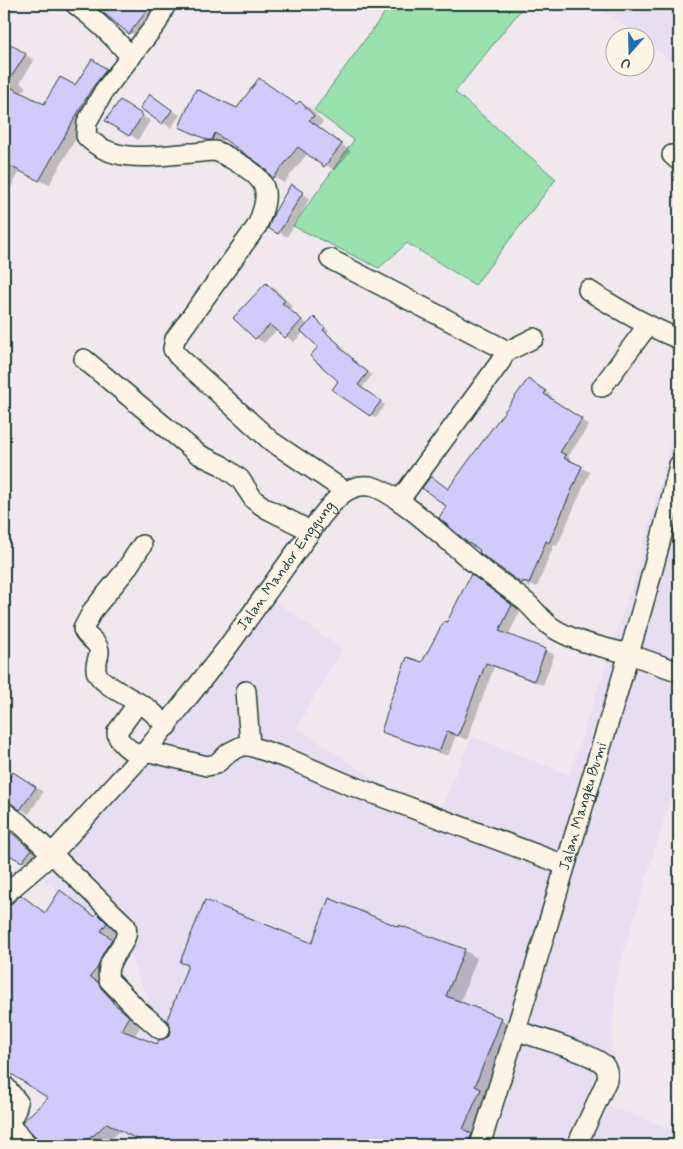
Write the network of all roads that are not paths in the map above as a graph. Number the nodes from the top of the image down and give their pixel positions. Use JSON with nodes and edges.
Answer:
{"nodes":[{"id":1,"x":75,"y":4,"type":"edge"},
{"id":2,"x":166,"y":4,"type":"edge"},
{"id":3,"x":131,"y":57,"type":"junction"},
{"id":4,"x":330,"y":259,"type":"dead end"},
{"id":5,"x":588,"y":290,"type":"dead end"},
{"id":6,"x":648,"y":325,"type":"junction"},
{"id":7,"x":534,"y":338,"type":"dead end"},
{"id":8,"x":679,"y":339,"type":"edge"},
{"id":9,"x":504,"y":353,"type":"junction"},
{"id":10,"x":84,"y":359,"type":"dead end"},
{"id":11,"x":602,"y":387,"type":"dead end"},
{"id":12,"x":679,"y":465,"type":"edge"},
{"id":13,"x":345,"y":491,"type":"junction"},
{"id":14,"x":399,"y":501,"type":"junction"},
{"id":15,"x":308,"y":534,"type":"junction"},
{"id":16,"x":142,"y":546,"type":"dead end"},
{"id":17,"x":630,"y":655,"type":"junction"},
{"id":18,"x":679,"y":672,"type":"edge"},
{"id":19,"x":246,"y":691,"type":"dead end"},
{"id":20,"x":138,"y":703,"type":"junction"},
{"id":21,"x":167,"y":726,"type":"junction"},
{"id":22,"x":250,"y":746,"type":"junction"},
{"id":23,"x":144,"y":754,"type":"junction"},
{"id":24,"x":4,"y":812,"type":"edge"},
{"id":25,"x":52,"y":854,"type":"junction"},
{"id":26,"x":566,"y":865,"type":"junction"},
{"id":27,"x":4,"y":895,"type":"edge"},
{"id":28,"x":160,"y":1029,"type":"dead end"},
{"id":29,"x":516,"y":1031,"type":"junction"},
{"id":30,"x":4,"y":1085,"type":"edge"},
{"id":31,"x":28,"y":1145,"type":"edge"},
{"id":32,"x":480,"y":1145,"type":"edge"},
{"id":33,"x":577,"y":1145,"type":"edge"}],
"edges":[{"from":1,"to":3,"type":"street"},
{"from":2,"to":3,"type":"street"},
{"from":3,"to":13,"type":"street"},
{"from":4,"to":9,"type":"street"},
{"from":5,"to":6,"type":"street"},
{"from":6,"to":8,"type":"street"},
{"from":6,"to":11,"type":"street"},
{"from":7,"to":9,"type":"street"},
{"from":9,"to":14,"type":"street"},
{"from":10,"to":15,"type":"street"},
{"from":12,"to":17,"type":"street","name":"Jalan Mangku Bumi"},
{"from":13,"to":14,"type":"street","name":"Jalan Mandor Enggung"},
{"from":13,"to":15,"type":"street","name":"Jalan Mandor Enggung"},
{"from":14,"to":17,"type":"street","name":"Jalan Mandor Enggung"},
{"from":15,"to":21,"type":"street","name":"Jalan Mandor Enggung"},
{"from":16,"to":20,"type":"street"},
{"from":17,"to":18,"type":"street","name":"Jalan Mandor Enggung"},
{"from":17,"to":26,"type":"street","name":"Jalan Mangku Bumi"},
{"from":19,"to":22,"type":"street"},
{"from":20,"to":21,"type":"street"},
{"from":20,"to":23,"type":"street"},
{"from":21,"to":23,"type":"street","name":"Jalan Mandor Enggung"},
{"from":22,"to":23,"type":"street"},
{"from":22,"to":26,"type":"street"},
{"from":23,"to":25,"type":"street","name":"Jalan Mandor Enggung"},
{"from":24,"to":25,"type":"street"},
{"from":25,"to":27,"type":"street","name":"Jalan Mandor Enggung"},
{"from":25,"to":28,"type":"street"},
{"from":26,"to":29,"type":"street","name":"Jalan Mangku Bumi"},
{"from":29,"to":32,"type":"street","name":"Jalan Mangku Bumi"},
{"from":29,"to":33,"type":"street"},
{"from":30,"to":31,"type":"street"}]}
